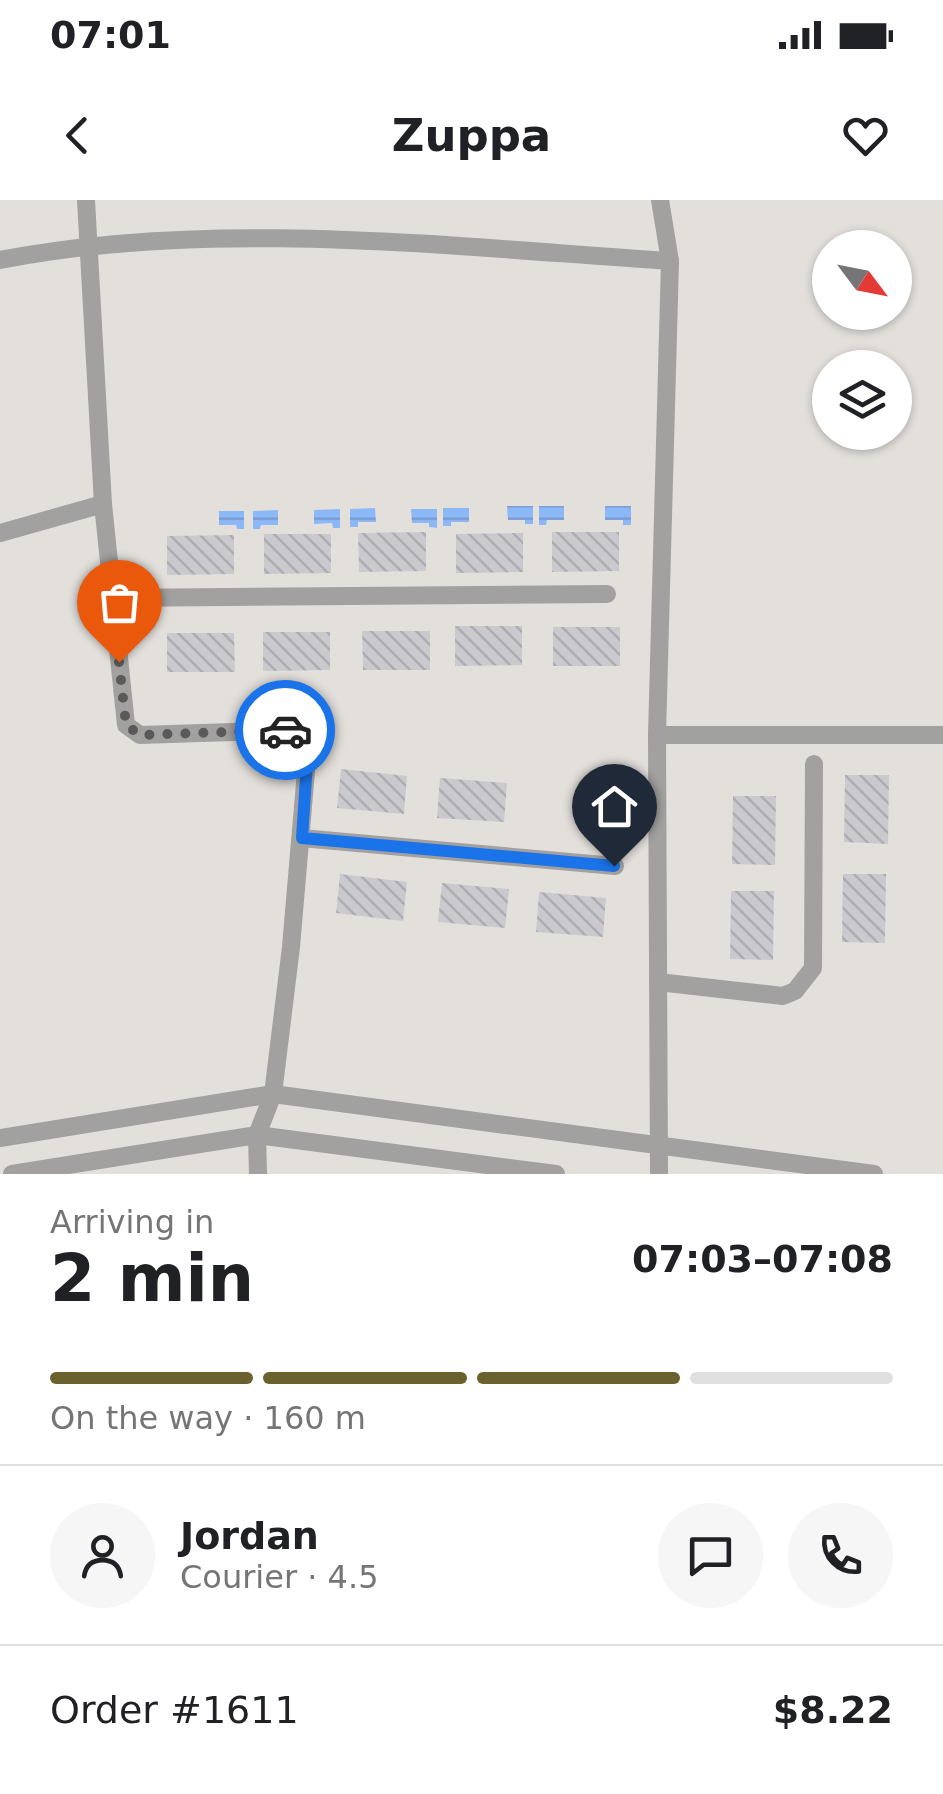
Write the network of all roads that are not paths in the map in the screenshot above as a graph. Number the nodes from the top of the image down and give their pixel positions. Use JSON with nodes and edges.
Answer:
{"nodes":[{"id":1,"x":86,"y":200,"type":"edge"},
{"id":2,"x":660,"y":200,"type":"edge"},
{"id":3,"x":88,"y":246,"type":"junction"},
{"id":4,"x":0,"y":260,"type":"edge"},
{"id":5,"x":670,"y":261,"type":"junction"},
{"id":6,"x":102,"y":504,"type":"junction"},
{"id":7,"x":0,"y":532,"type":"edge"},
{"id":8,"x":607,"y":594,"type":"dead end"},
{"id":9,"x":112,"y":598,"type":"junction"},
{"id":10,"x":657,"y":735,"type":"junction"},
{"id":11,"x":943,"y":735,"type":"edge"},
{"id":12,"x":814,"y":764,"type":"dead end"},
{"id":13,"x":302,"y":838,"type":"junction"},
{"id":14,"x":614,"y":866,"type":"dead end"},
{"id":15,"x":658,"y":982,"type":"junction"},
{"id":16,"x":272,"y":1094,"type":"junction"},
{"id":17,"x":257,"y":1136,"type":"junction"},
{"id":18,"x":0,"y":1138,"type":"edge"},
{"id":19,"x":659,"y":1148,"type":"junction"},
{"id":20,"x":12,"y":1174,"type":"edge"},
{"id":21,"x":258,"y":1174,"type":"edge"},
{"id":22,"x":556,"y":1174,"type":"edge"},
{"id":23,"x":658,"y":1174,"type":"edge"},
{"id":24,"x":874,"y":1174,"type":"edge"}],
"edges":[{"from":1,"to":3,"type":"street"},
{"from":2,"to":5,"type":"street"},
{"from":3,"to":4,"type":"street"},
{"from":3,"to":5,"type":"street"},
{"from":3,"to":6,"type":"street"},
{"from":5,"to":10,"type":"street"},
{"from":6,"to":7,"type":"street"},
{"from":6,"to":9,"type":"street"},
{"from":8,"to":9,"type":"street"},
{"from":9,"to":13,"type":"street"},
{"from":10,"to":11,"type":"street"},
{"from":10,"to":15,"type":"street"},
{"from":12,"to":15,"type":"street"},
{"from":13,"to":14,"type":"street"},
{"from":13,"to":16,"type":"street"},
{"from":15,"to":19,"type":"street"},
{"from":16,"to":17,"type":"street"},
{"from":16,"to":18,"type":"street"},
{"from":16,"to":19,"type":"street"},
{"from":17,"to":20,"type":"street"},
{"from":17,"to":21,"type":"street"},
{"from":17,"to":22,"type":"street"},
{"from":19,"to":23,"type":"street"},
{"from":19,"to":24,"type":"street"}]}
